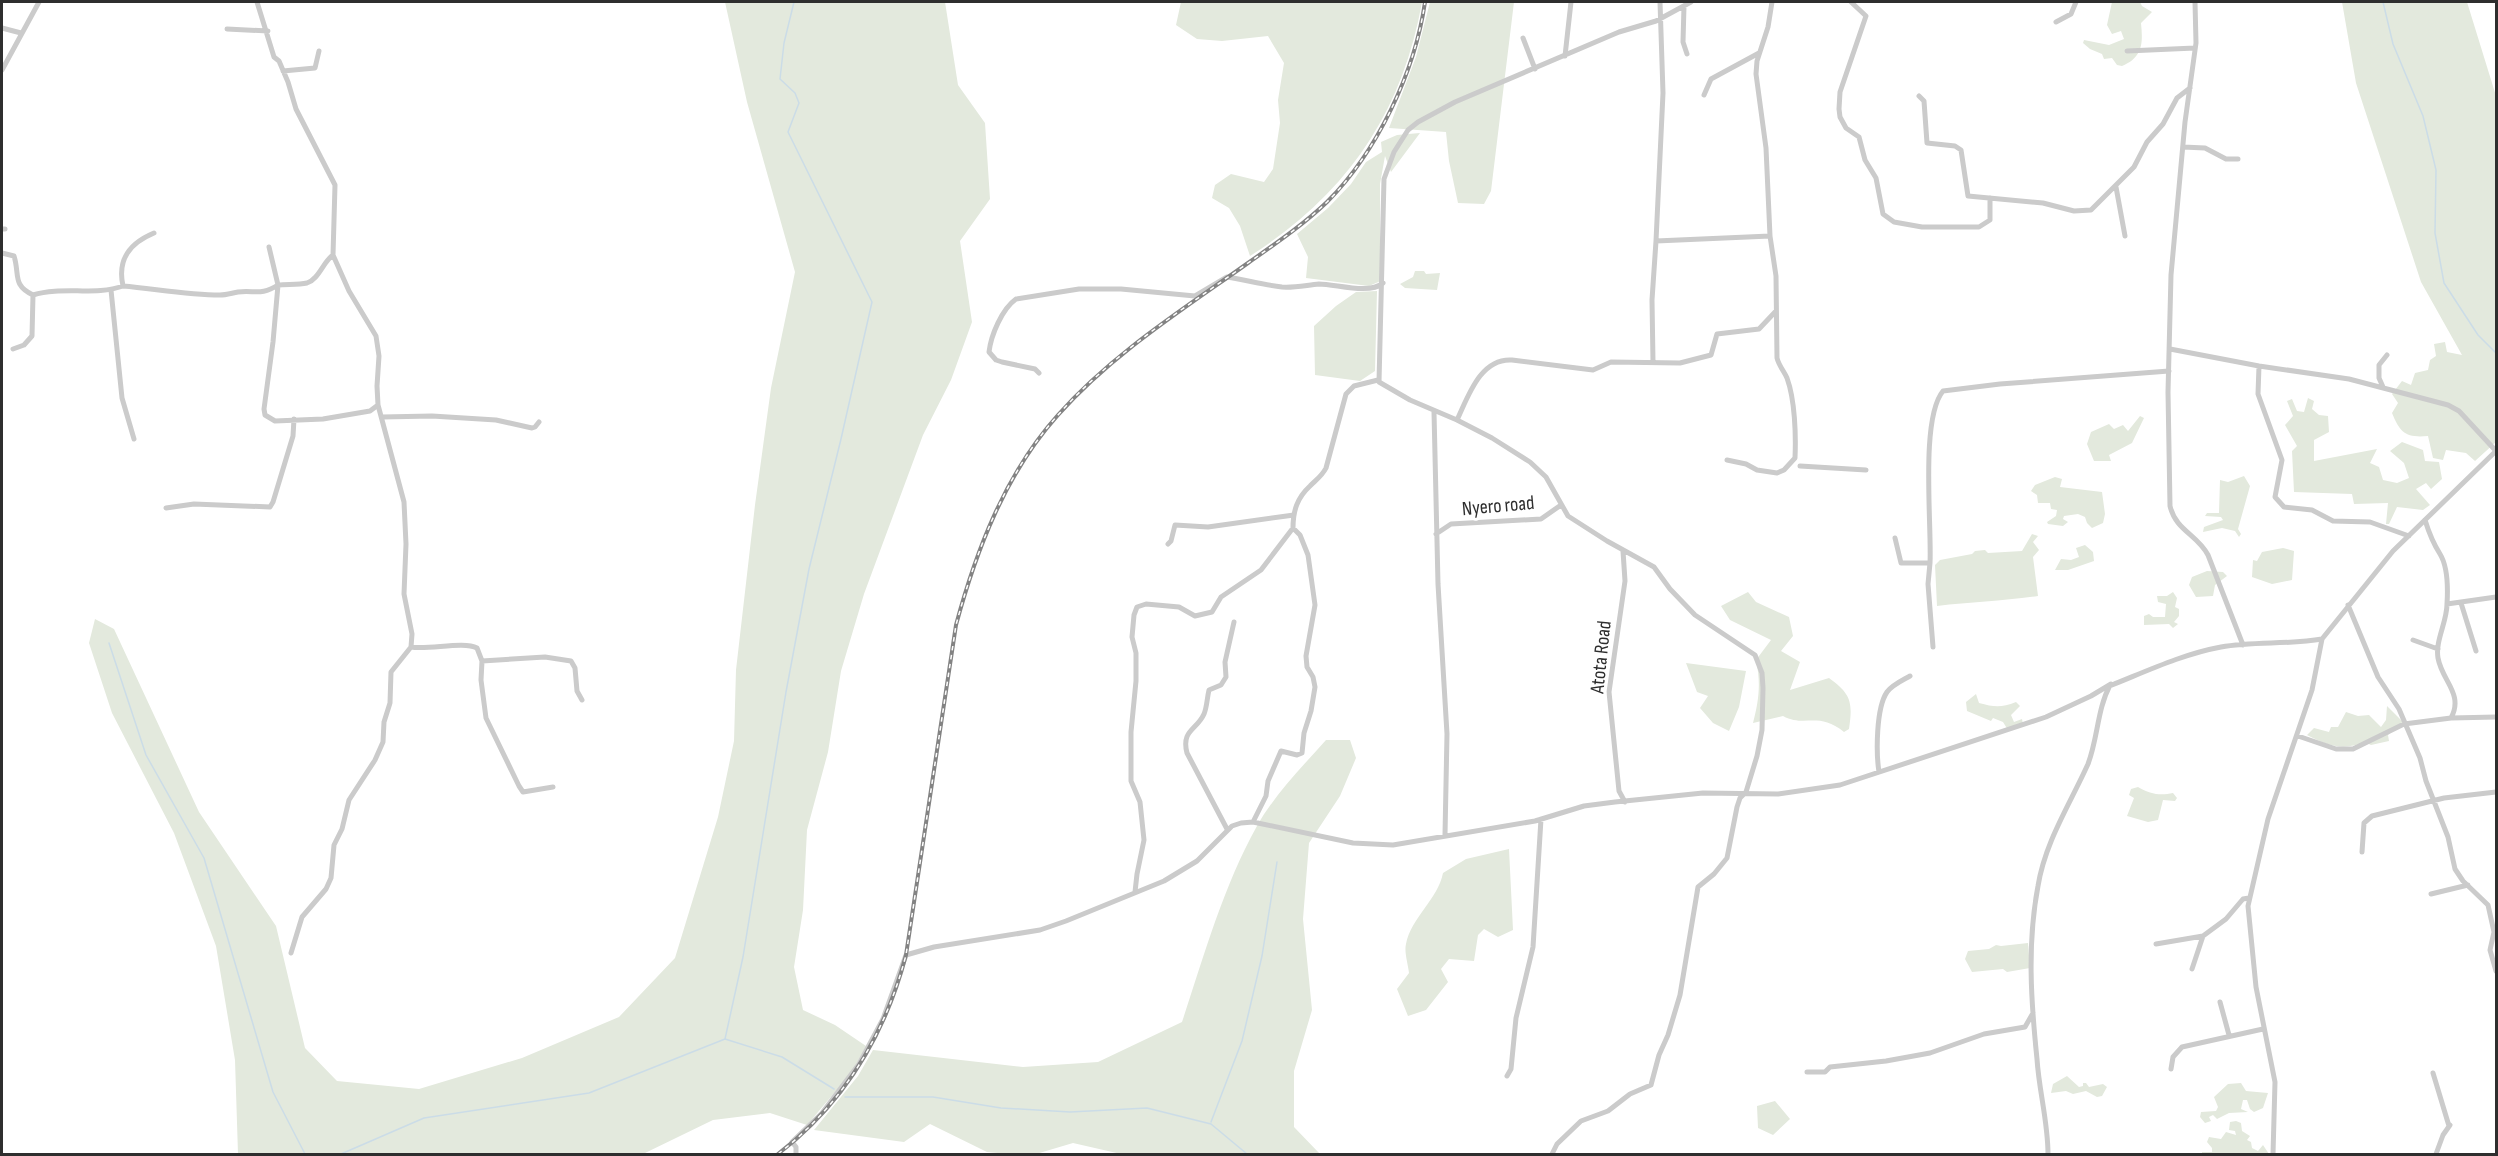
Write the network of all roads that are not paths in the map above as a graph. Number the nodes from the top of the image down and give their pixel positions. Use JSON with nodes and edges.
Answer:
{"nodes":[{"id":1,"x":39,"y":2,"type":"edge"},
{"id":2,"x":257,"y":2,"type":"edge"},
{"id":3,"x":1571,"y":2,"type":"edge"},
{"id":4,"x":1660,"y":2,"type":"edge"},
{"id":5,"x":1691,"y":2,"type":"edge"},
{"id":6,"x":1772,"y":2,"type":"edge"},
{"id":7,"x":1851,"y":2,"type":"edge"},
{"id":8,"x":2076,"y":2,"type":"edge"},
{"id":9,"x":2195,"y":2,"type":"edge"},
{"id":10,"x":1684,"y":5,"type":"junction"},
{"id":11,"x":1661,"y":16,"type":"junction"},
{"id":12,"x":2056,"y":22,"type":"dead end"},
{"id":13,"x":2,"y":28,"type":"edge"},
{"id":14,"x":227,"y":29,"type":"dead end"},
{"id":15,"x":268,"y":31,"type":"junction"},
{"id":16,"x":21,"y":33,"type":"junction"},
{"id":17,"x":1523,"y":38,"type":"dead end"},
{"id":18,"x":2195,"y":48,"type":"junction"},
{"id":19,"x":319,"y":51,"type":"dead end"},
{"id":20,"x":2127,"y":51,"type":"dead end"},
{"id":21,"x":1759,"y":53,"type":"junction"},
{"id":22,"x":1687,"y":54,"type":"dead end"},
{"id":23,"x":1565,"y":56,"type":"junction"},
{"id":24,"x":1535,"y":69,"type":"junction"},
{"id":25,"x":2,"y":70,"type":"edge"},
{"id":26,"x":283,"y":71,"type":"junction"},
{"id":27,"x":2190,"y":88,"type":"junction"},
{"id":28,"x":1704,"y":95,"type":"dead end"},
{"id":29,"x":1919,"y":96,"type":"dead end"},
{"id":30,"x":2183,"y":147,"type":"junction"},
{"id":31,"x":2238,"y":159,"type":"dead end"},
{"id":32,"x":2116,"y":187,"type":"junction"},
{"id":33,"x":1990,"y":198,"type":"junction"},
{"id":34,"x":154,"y":233,"type":"dead end"},
{"id":35,"x":1770,"y":236,"type":"junction"},
{"id":36,"x":2125,"y":236,"type":"dead end"},
{"id":37,"x":1656,"y":241,"type":"junction"},
{"id":38,"x":269,"y":247,"type":"dead end"},
{"id":39,"x":2,"y":253,"type":"edge"},
{"id":40,"x":333,"y":255,"type":"junction"},
{"id":41,"x":1383,"y":283,"type":"junction"},
{"id":42,"x":278,"y":285,"type":"junction"},
{"id":43,"x":123,"y":286,"type":"junction"},
{"id":44,"x":111,"y":290,"type":"junction"},
{"id":45,"x":33,"y":295,"type":"junction"},
{"id":46,"x":1777,"y":308,"type":"junction"},
{"id":47,"x":13,"y":349,"type":"dead end"},
{"id":48,"x":2170,"y":349,"type":"junction"},
{"id":49,"x":2387,"y":355,"type":"dead end"},
{"id":50,"x":1653,"y":362,"type":"junction"},
{"id":51,"x":2259,"y":366,"type":"junction"},
{"id":52,"x":2169,"y":371,"type":"junction"},
{"id":53,"x":1039,"y":373,"type":"dead end"},
{"id":54,"x":1378,"y":380,"type":"junction"},
{"id":55,"x":2383,"y":387,"type":"junction"},
{"id":56,"x":378,"y":405,"type":"junction"},
{"id":57,"x":1434,"y":412,"type":"junction"},
{"id":58,"x":382,"y":417,"type":"junction"},
{"id":59,"x":294,"y":419,"type":"junction"},
{"id":60,"x":1457,"y":420,"type":"junction"},
{"id":61,"x":539,"y":422,"type":"dead end"},
{"id":62,"x":134,"y":439,"type":"dead end"},
{"id":63,"x":2496,"y":451,"type":"edge"},
{"id":64,"x":1727,"y":460,"type":"dead end"},
{"id":65,"x":1800,"y":466,"type":"dead end"},
{"id":66,"x":1866,"y":470,"type":"dead end"},
{"id":67,"x":1561,"y":505,"type":"junction"},
{"id":68,"x":166,"y":508,"type":"dead end"},
{"id":69,"x":1294,"y":515,"type":"junction"},
{"id":70,"x":2425,"y":520,"type":"junction"},
{"id":71,"x":1293,"y":528,"type":"junction"},
{"id":72,"x":1436,"y":534,"type":"junction"},
{"id":73,"x":2409,"y":536,"type":"junction"},
{"id":74,"x":1894,"y":538,"type":"dead end"},
{"id":75,"x":1168,"y":544,"type":"dead end"},
{"id":76,"x":1623,"y":551,"type":"junction"},
{"id":77,"x":1930,"y":563,"type":"junction"},
{"id":78,"x":2496,"y":597,"type":"edge"},
{"id":79,"x":2461,"y":603,"type":"junction"},
{"id":80,"x":2447,"y":604,"type":"junction"},
{"id":81,"x":2348,"y":605,"type":"junction"},
{"id":82,"x":1234,"y":622,"type":"dead end"},
{"id":83,"x":2322,"y":639,"type":"junction"},
{"id":84,"x":2412,"y":640,"type":"dead end"},
{"id":85,"x":2243,"y":645,"type":"junction"},
{"id":86,"x":411,"y":647,"type":"junction"},
{"id":87,"x":1934,"y":647,"type":"dead end"},
{"id":88,"x":2438,"y":649,"type":"junction"},
{"id":89,"x":2476,"y":651,"type":"dead end"},
{"id":90,"x":482,"y":661,"type":"junction"},
{"id":91,"x":1910,"y":676,"type":"dead end"},
{"id":92,"x":2111,"y":684,"type":"junction"},
{"id":93,"x":582,"y":700,"type":"dead end"},
{"id":94,"x":2496,"y":717,"type":"edge"},
{"id":95,"x":2451,"y":718,"type":"junction"},
{"id":96,"x":2404,"y":724,"type":"junction"},
{"id":97,"x":2298,"y":736,"type":"junction"},
{"id":98,"x":1879,"y":772,"type":"junction"},
{"id":99,"x":553,"y":787,"type":"dead end"},
{"id":100,"x":1746,"y":792,"type":"junction"},
{"id":101,"x":2496,"y":792,"type":"edge"},
{"id":102,"x":2435,"y":801,"type":"junction"},
{"id":103,"x":1625,"y":802,"type":"junction"},
{"id":104,"x":1541,"y":819,"type":"junction"},
{"id":105,"x":1253,"y":822,"type":"junction"},
{"id":106,"x":1227,"y":829,"type":"junction"},
{"id":107,"x":1445,"y":835,"type":"junction"},
{"id":108,"x":2362,"y":852,"type":"dead end"},
{"id":109,"x":2468,"y":885,"type":"junction"},
{"id":110,"x":1136,"y":892,"type":"junction"},
{"id":111,"x":2431,"y":894,"type":"dead end"},
{"id":112,"x":2249,"y":898,"type":"junction"},
{"id":113,"x":2203,"y":936,"type":"junction"},
{"id":114,"x":2156,"y":944,"type":"dead end"},
{"id":115,"x":291,"y":953,"type":"dead end"},
{"id":116,"x":2495,"y":961,"type":"edge"},
{"id":117,"x":2192,"y":969,"type":"dead end"},
{"id":118,"x":2496,"y":971,"type":"edge"},
{"id":119,"x":2220,"y":1002,"type":"dead end"},
{"id":120,"x":2033,"y":1013,"type":"junction"},
{"id":121,"x":2264,"y":1029,"type":"junction"},
{"id":122,"x":2229,"y":1035,"type":"junction"},
{"id":123,"x":2171,"y":1069,"type":"dead end"},
{"id":124,"x":1807,"y":1072,"type":"dead end"},
{"id":125,"x":2433,"y":1074,"type":"dead end"},
{"id":126,"x":1507,"y":1076,"type":"dead end"},
{"id":127,"x":796,"y":1155,"type":"edge"},
{"id":128,"x":1551,"y":1155,"type":"edge"},
{"id":129,"x":2048,"y":1155,"type":"edge"},
{"id":130,"x":2273,"y":1155,"type":"edge"},
{"id":131,"x":2436,"y":1155,"type":"edge"}],
"edges":[{"from":1,"to":16,"type":"street"},
{"from":2,"to":15,"type":"street"},
{"from":3,"to":23,"type":"street"},
{"from":4,"to":11,"type":"street"},
{"from":5,"to":10,"type":"street"},
{"from":6,"to":21,"type":"street"},
{"from":7,"to":33,"type":"street"},
{"from":8,"to":12,"type":"street"},
{"from":9,"to":18,"type":"street"},
{"from":10,"to":11,"type":"street"},
{"from":10,"to":22,"type":"street"},
{"from":11,"to":23,"type":"street"},
{"from":11,"to":37,"type":"street"},
{"from":13,"to":16,"type":"street"},
{"from":14,"to":15,"type":"street"},
{"from":15,"to":26,"type":"street"},
{"from":16,"to":25,"type":"street"},
{"from":17,"to":24,"type":"street"},
{"from":18,"to":20,"type":"street"},
{"from":18,"to":27,"type":"street"},
{"from":19,"to":26,"type":"street"},
{"from":21,"to":28,"type":"street"},
{"from":21,"to":35,"type":"street"},
{"from":23,"to":24,"type":"street"},
{"from":24,"to":41,"type":"street"},
{"from":26,"to":40,"type":"street"},
{"from":27,"to":30,"type":"street"},
{"from":27,"to":32,"type":"street"},
{"from":29,"to":33,"type":"street"},
{"from":30,"to":31,"type":"street"},
{"from":30,"to":48,"type":"street"},
{"from":32,"to":33,"type":"street"},
{"from":32,"to":36,"type":"street"},
{"from":34,"to":43,"type":"street"},
{"from":35,"to":37,"type":"street"},
{"from":35,"to":46,"type":"street"},
{"from":37,"to":50,"type":"street"},
{"from":38,"to":42,"type":"street"},
{"from":39,"to":45,"type":"street"},
{"from":40,"to":42,"type":"street"},
{"from":40,"to":56,"type":"street"},
{"from":41,"to":53,"type":"street"},
{"from":41,"to":54,"type":"street"},
{"from":42,"to":43,"type":"street"},
{"from":42,"to":59,"type":"street"},
{"from":43,"to":44,"type":"street"},
{"from":44,"to":45,"type":"street"},
{"from":44,"to":62,"type":"street"},
{"from":45,"to":47,"type":"street"},
{"from":46,"to":50,"type":"street"},
{"from":46,"to":64,"type":"street"},
{"from":48,"to":51,"type":"street"},
{"from":48,"to":52,"type":"street"},
{"from":49,"to":55,"type":"street"},
{"from":50,"to":60,"type":"street"},
{"from":51,"to":55,"type":"street"},
{"from":51,"to":73,"type":"street"},
{"from":52,"to":77,"type":"street"},
{"from":52,"to":85,"type":"street"},
{"from":54,"to":57,"type":"street"},
{"from":54,"to":69,"type":"street"},
{"from":55,"to":63,"type":"street"},
{"from":56,"to":58,"type":"street"},
{"from":56,"to":59,"type":"street"},
{"from":57,"to":60,"type":"street"},
{"from":57,"to":72,"type":"street"},
{"from":58,"to":61,"type":"street"},
{"from":58,"to":86,"type":"street"},
{"from":59,"to":68,"type":"street"},
{"from":60,"to":67,"type":"street"},
{"from":63,"to":70,"type":"street"},
{"from":65,"to":66,"type":"street"},
{"from":67,"to":72,"type":"street","name":"Nyero road"},
{"from":67,"to":76,"type":"street"},
{"from":69,"to":71,"type":"street"},
{"from":69,"to":75,"type":"street"},
{"from":70,"to":73,"type":"street"},
{"from":70,"to":80,"type":"street"},
{"from":71,"to":105,"type":"street"},
{"from":71,"to":110,"type":"street"},
{"from":72,"to":107,"type":"street"},
{"from":73,"to":81,"type":"street"},
{"from":74,"to":77,"type":"street"},
{"from":76,"to":100,"type":"street"},
{"from":76,"to":103,"type":"street","name":"Atota Road"},
{"from":77,"to":87,"type":"street"},
{"from":78,"to":79,"type":"street"},
{"from":79,"to":80,"type":"street"},
{"from":79,"to":89,"type":"street"},
{"from":80,"to":88,"type":"street"},
{"from":81,"to":83,"type":"street"},
{"from":81,"to":96,"type":"street"},
{"from":82,"to":106,"type":"street"},
{"from":83,"to":85,"type":"street"},
{"from":83,"to":97,"type":"street"},
{"from":84,"to":88,"type":"street"},
{"from":85,"to":92,"type":"street"},
{"from":86,"to":90,"type":"street"},
{"from":86,"to":115,"type":"street"},
{"from":88,"to":95,"type":"street"},
{"from":90,"to":93,"type":"street"},
{"from":90,"to":99,"type":"street"},
{"from":91,"to":98,"type":"street"},
{"from":92,"to":98,"type":"street"},
{"from":92,"to":120,"type":"street"},
{"from":94,"to":95,"type":"street"},
{"from":95,"to":96,"type":"street"},
{"from":96,"to":97,"type":"street"},
{"from":96,"to":102,"type":"street"},
{"from":97,"to":112,"type":"street"},
{"from":98,"to":100,"type":"street"},
{"from":100,"to":103,"type":"street"},
{"from":100,"to":128,"type":"street"},
{"from":101,"to":102,"type":"street"},
{"from":102,"to":108,"type":"street"},
{"from":102,"to":109,"type":"street"},
{"from":103,"to":104,"type":"street"},
{"from":104,"to":107,"type":"street"},
{"from":104,"to":126,"type":"street"},
{"from":105,"to":106,"type":"street"},
{"from":105,"to":107,"type":"street"},
{"from":106,"to":110,"type":"street"},
{"from":109,"to":111,"type":"street"},
{"from":109,"to":116,"type":"street"},
{"from":110,"to":127,"type":"street"},
{"from":112,"to":113,"type":"street"},
{"from":112,"to":121,"type":"street"},
{"from":113,"to":114,"type":"street"},
{"from":113,"to":117,"type":"street"},
{"from":116,"to":118,"type":"street"},
{"from":119,"to":122,"type":"street"},
{"from":120,"to":124,"type":"street"},
{"from":120,"to":129,"type":"street"},
{"from":121,"to":122,"type":"street"},
{"from":121,"to":130,"type":"street"},
{"from":122,"to":123,"type":"street"},
{"from":125,"to":131,"type":"street"}]}
